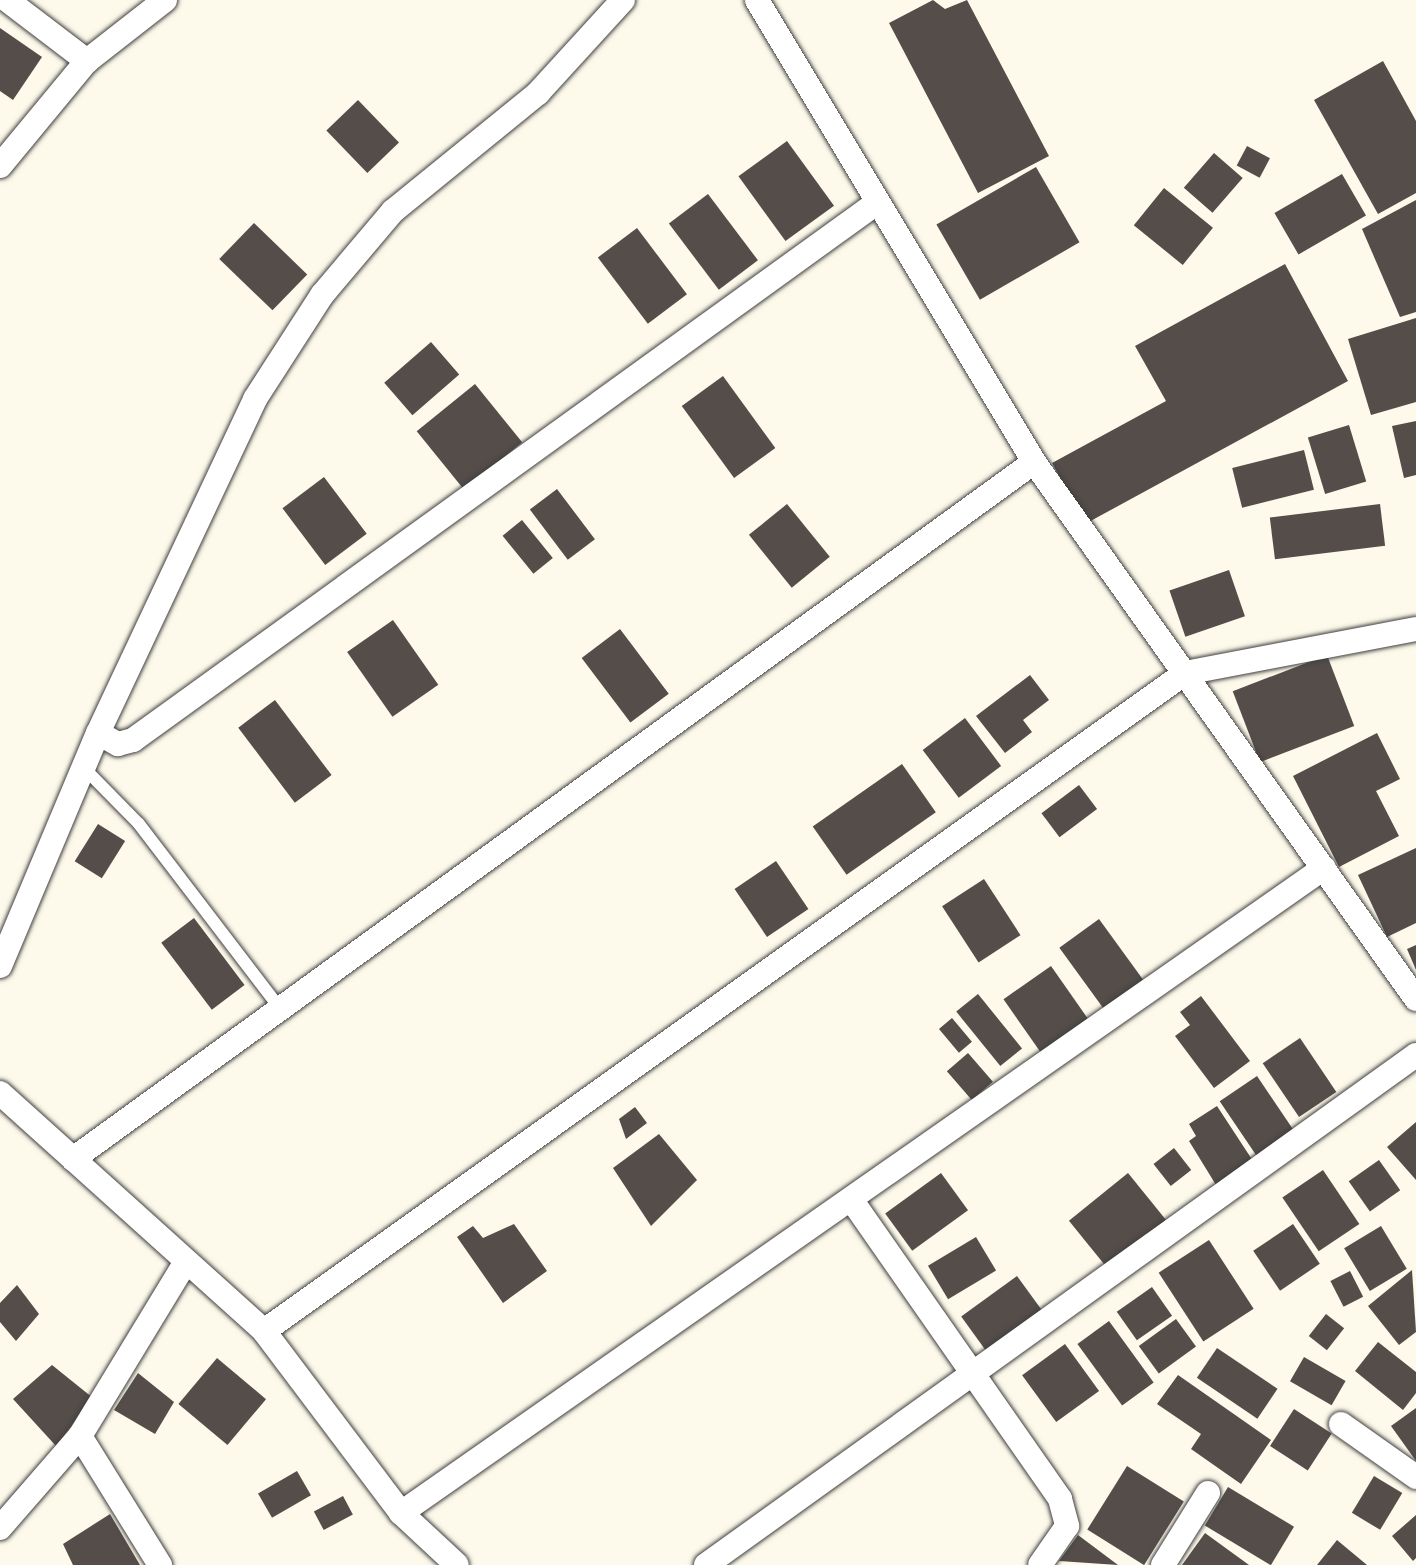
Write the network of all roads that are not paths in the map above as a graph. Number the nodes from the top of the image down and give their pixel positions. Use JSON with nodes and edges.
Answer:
{"nodes":[{"id":1,"x":7,"y":0,"type":"edge"},
{"id":2,"x":165,"y":0,"type":"edge"},
{"id":3,"x":623,"y":0,"type":"edge"},
{"id":4,"x":757,"y":0,"type":"edge"},
{"id":5,"x":87,"y":61,"type":"junction"},
{"id":6,"x":0,"y":166,"type":"edge"},
{"id":7,"x":875,"y":204,"type":"junction"},
{"id":8,"x":1034,"y":462,"type":"junction"},
{"id":9,"x":1416,"y":629,"type":"edge"},
{"id":10,"x":1185,"y":673,"type":"junction"},
{"id":11,"x":98,"y":733,"type":"junction"},
{"id":12,"x":84,"y":768,"type":"junction"},
{"id":13,"x":1324,"y":868,"type":"junction"},
{"id":14,"x":0,"y":966,"type":"edge"},
{"id":15,"x":1416,"y":999,"type":"edge"},
{"id":16,"x":279,"y":1007,"type":"junction"},
{"id":17,"x":1416,"y":1055,"type":"edge"},
{"id":18,"x":0,"y":1093,"type":"edge"},
{"id":19,"x":73,"y":1159,"type":"junction"},
{"id":20,"x":853,"y":1202,"type":"junction"},
{"id":21,"x":184,"y":1265,"type":"junction"},
{"id":22,"x":264,"y":1331,"type":"junction"},
{"id":23,"x":976,"y":1373,"type":"junction"},
{"id":24,"x":1341,"y":1424,"type":"dead end"},
{"id":25,"x":80,"y":1436,"type":"junction"},
{"id":26,"x":1416,"y":1477,"type":"edge"},
{"id":27,"x":1208,"y":1493,"type":"dead end"},
{"id":28,"x":401,"y":1513,"type":"junction"},
{"id":29,"x":0,"y":1528,"type":"edge"},
{"id":30,"x":160,"y":1565,"type":"edge"},
{"id":31,"x":457,"y":1565,"type":"edge"},
{"id":32,"x":706,"y":1565,"type":"edge"},
{"id":33,"x":1040,"y":1565,"type":"edge"},
{"id":34,"x":1163,"y":1565,"type":"edge"}],
"edges":[{"from":1,"to":5,"type":"street"},
{"from":2,"to":5,"type":"street"},
{"from":3,"to":11,"type":"street"},
{"from":4,"to":7,"type":"street"},
{"from":5,"to":6,"type":"street"},
{"from":7,"to":8,"type":"street"},
{"from":7,"to":11,"type":"street"},
{"from":8,"to":10,"type":"street"},
{"from":8,"to":16,"type":"street"},
{"from":9,"to":10,"type":"street"},
{"from":10,"to":13,"type":"street"},
{"from":10,"to":22,"type":"street"},
{"from":11,"to":12,"type":"street"},
{"from":12,"to":14,"type":"street"},
{"from":12,"to":16,"type":"lane"},
{"from":13,"to":15,"type":"street"},
{"from":13,"to":20,"type":"street"},
{"from":16,"to":19,"type":"street"},
{"from":17,"to":23,"type":"street"},
{"from":18,"to":19,"type":"street"},
{"from":19,"to":21,"type":"street"},
{"from":20,"to":23,"type":"street"},
{"from":20,"to":28,"type":"street"},
{"from":21,"to":22,"type":"street"},
{"from":21,"to":25,"type":"street"},
{"from":22,"to":28,"type":"street"},
{"from":23,"to":32,"type":"street"},
{"from":23,"to":33,"type":"street"},
{"from":24,"to":26,"type":"street"},
{"from":25,"to":29,"type":"street"},
{"from":25,"to":30,"type":"street"},
{"from":27,"to":34,"type":"street"},
{"from":28,"to":31,"type":"street"}]}
